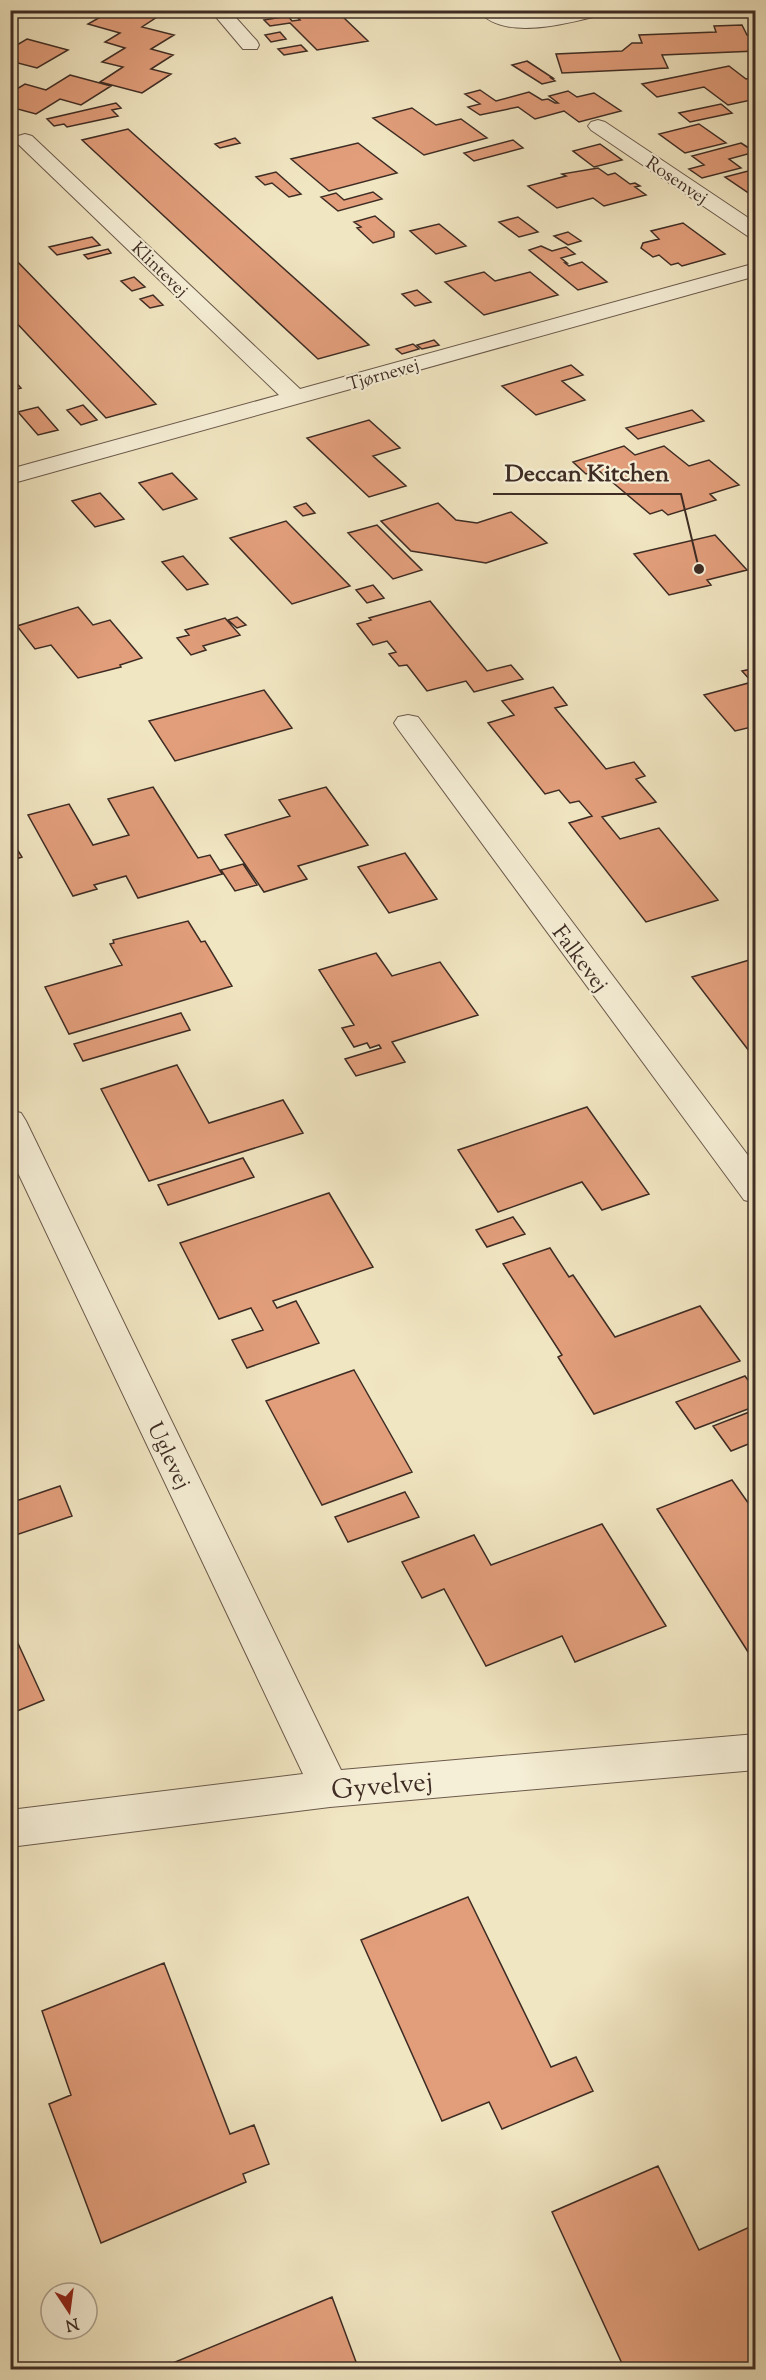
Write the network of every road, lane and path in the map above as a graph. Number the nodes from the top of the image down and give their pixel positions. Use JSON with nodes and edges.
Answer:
{"nodes":[{"id":1,"x":219,"y":10,"type":"edge"},
{"id":2,"x":487,"y":10,"type":"edge"},
{"id":3,"x":598,"y":10,"type":"edge"},
{"id":4,"x":250,"y":45,"type":"dead end"},
{"id":5,"x":598,"y":126,"type":"dead end"},
{"id":6,"x":25,"y":140,"type":"dead end"},
{"id":7,"x":756,"y":233,"type":"edge"},
{"id":8,"x":756,"y":269,"type":"edge"},
{"id":9,"x":296,"y":398,"type":"junction"},
{"id":10,"x":10,"y":477,"type":"edge"},
{"id":11,"x":408,"y":723,"type":"dead end"},
{"id":12,"x":10,"y":1121,"type":"edge"},
{"id":13,"x":756,"y":1191,"type":"edge"},
{"id":14,"x":756,"y":1752,"type":"edge"},
{"id":15,"x":330,"y":1789,"type":"junction"},
{"id":16,"x":10,"y":1829,"type":"edge"}],
"edges":[{"from":1,"to":4,"type":"street"},
{"from":2,"to":3,"type":"street"},
{"from":5,"to":7,"type":"street","name":"Rosenvej"},
{"from":6,"to":9,"type":"street","name":"Klintevej"},
{"from":8,"to":9,"type":"street","name":"Tjørnevej"},
{"from":9,"to":10,"type":"street","name":"Tjørnevej"},
{"from":11,"to":13,"type":"street","name":"Falkevej"},
{"from":12,"to":15,"type":"street","name":"Uglevej"},
{"from":14,"to":15,"type":"street","name":"Gyvelvej"},
{"from":15,"to":16,"type":"street","name":"Gyvelvej"}]}
